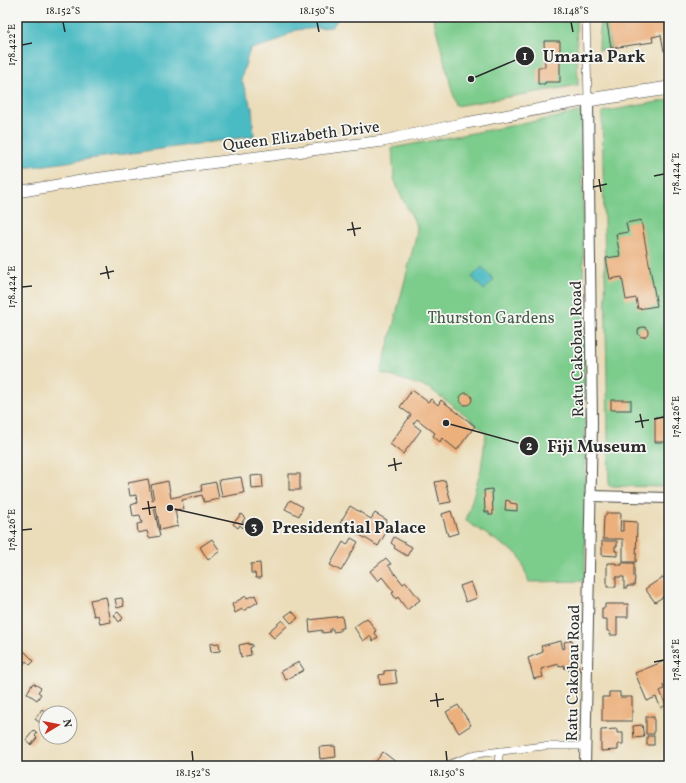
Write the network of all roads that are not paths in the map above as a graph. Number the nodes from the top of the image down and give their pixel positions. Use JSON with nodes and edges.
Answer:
{"nodes":[{"id":1,"x":586,"y":17,"type":"edge"},
{"id":2,"x":669,"y":88,"type":"edge"},
{"id":3,"x":588,"y":100,"type":"junction"},
{"id":4,"x":17,"y":192,"type":"edge"},
{"id":5,"x":590,"y":496,"type":"junction"},
{"id":6,"x":669,"y":498,"type":"edge"},
{"id":7,"x":586,"y":746,"type":"junction"},
{"id":8,"x":500,"y":751,"type":"junction"},
{"id":9,"x":445,"y":766,"type":"edge"},
{"id":10,"x":497,"y":766,"type":"edge"},
{"id":11,"x":585,"y":766,"type":"edge"}],
"edges":[{"from":1,"to":3,"type":"street"},
{"from":2,"to":3,"type":"highway"},
{"from":3,"to":4,"type":"main road","name":"Queen Elizabeth Drive"},
{"from":3,"to":5,"type":"main road","name":"Ratu Cakobau Road"},
{"from":5,"to":6,"type":"main road"},
{"from":5,"to":7,"type":"main road","name":"Ratu Cakobau Road"},
{"from":7,"to":8,"type":"street"},
{"from":7,"to":11,"type":"main road","name":"Ratu Cakobau Road"},
{"from":8,"to":9,"type":"street"},
{"from":8,"to":10,"type":"street"}]}
